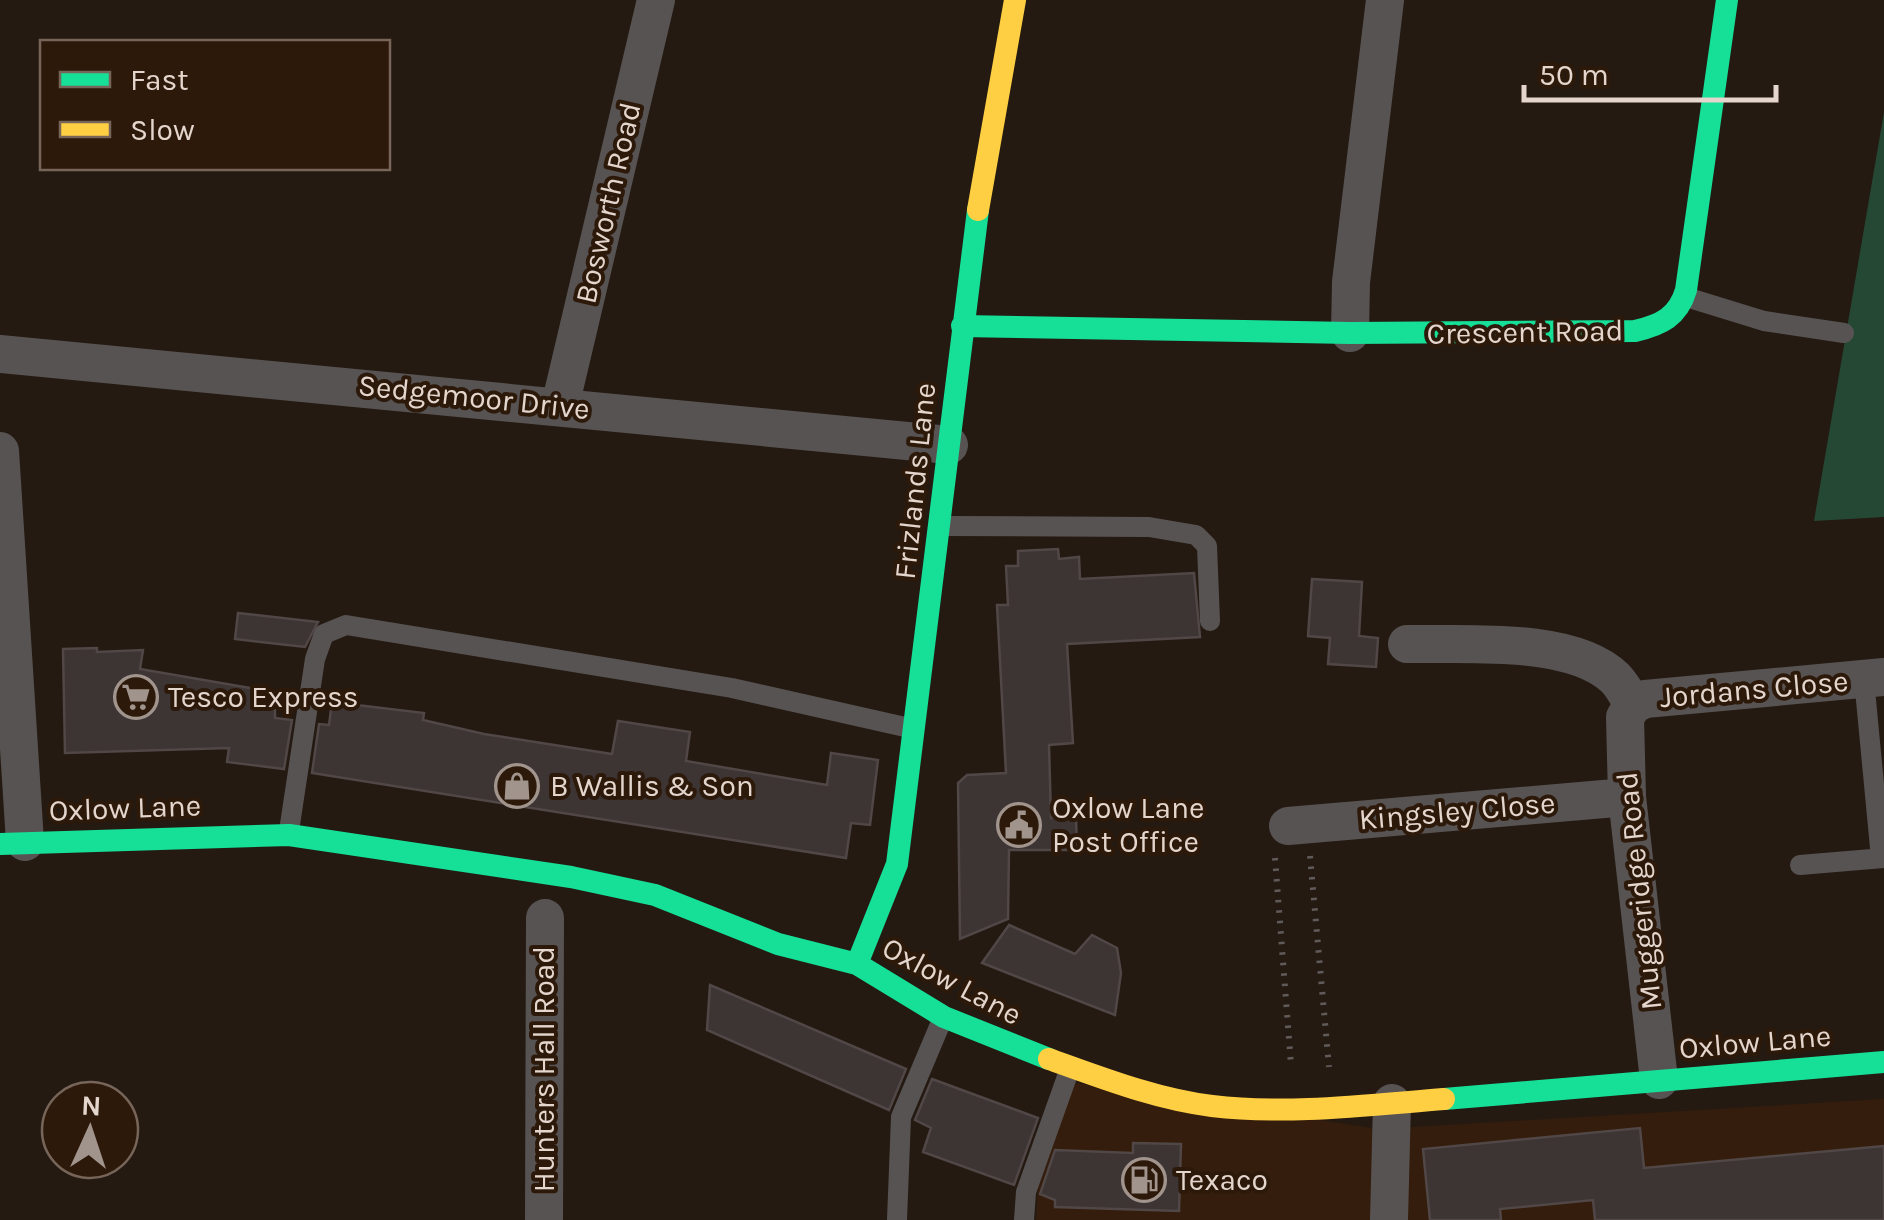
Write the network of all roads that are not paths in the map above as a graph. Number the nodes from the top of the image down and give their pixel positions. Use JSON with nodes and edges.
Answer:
{"nodes":[{"id":1,"x":656,"y":0,"type":"edge"},
{"id":2,"x":1015,"y":0,"type":"edge"},
{"id":3,"x":1385,"y":0,"type":"edge"},
{"id":4,"x":1727,"y":0,"type":"edge"},
{"id":5,"x":1684,"y":297,"type":"junction"},
{"id":6,"x":962,"y":326,"type":"junction"},
{"id":7,"x":1350,"y":333,"type":"junction"},
{"id":8,"x":1844,"y":333,"type":"dead end"},
{"id":9,"x":0,"y":354,"type":"edge"},
{"id":10,"x":560,"y":406,"type":"junction"},
{"id":11,"x":948,"y":444,"type":"junction"},
{"id":12,"x":0,"y":451,"type":"edge"},
{"id":13,"x":940,"y":526,"type":"junction"},
{"id":14,"x":1210,"y":620,"type":"dead end"},
{"id":15,"x":1407,"y":644,"type":"dead end"},
{"id":16,"x":1874,"y":678,"type":"edge"},
{"id":17,"x":1633,"y":705,"type":"junction"},
{"id":18,"x":916,"y":729,"type":"junction"},
{"id":19,"x":1627,"y":797,"type":"junction"},
{"id":20,"x":1298,"y":825,"type":"road end"},
{"id":21,"x":289,"y":835,"type":"junction"},
{"id":22,"x":12,"y":843,"type":"edge"},
{"id":23,"x":1882,"y":858,"type":"edge"},
{"id":24,"x":1800,"y":865,"type":"dead end"},
{"id":25,"x":545,"y":918,"type":"dead end"},
{"id":26,"x":858,"y":964,"type":"junction"},
{"id":27,"x":944,"y":1017,"type":"junction"},
{"id":28,"x":1884,"y":1062,"type":"edge"},
{"id":29,"x":1069,"y":1069,"type":"junction"},
{"id":30,"x":1659,"y":1080,"type":"junction"},
{"id":31,"x":1392,"y":1103,"type":"junction"},
{"id":32,"x":544,"y":1220,"type":"edge"},
{"id":33,"x":897,"y":1220,"type":"edge"},
{"id":34,"x":1024,"y":1220,"type":"edge"},
{"id":35,"x":1389,"y":1220,"type":"edge"}],
"edges":[{"from":1,"to":10,"type":"street","name":"Bosworth Road"},
{"from":2,"to":6,"type":"street","name":"Frizlands Lane"},
{"from":3,"to":7,"type":"street"},
{"from":4,"to":5,"type":"street"},
{"from":5,"to":7,"type":"street","name":"Crescent Road"},
{"from":5,"to":8,"type":"lane"},
{"from":6,"to":7,"type":"street","name":"Crescent Road"},
{"from":6,"to":11,"type":"street","name":"Frizlands Lane"},
{"from":9,"to":10,"type":"street","name":"Sedgemoor Drive"},
{"from":10,"to":11,"type":"street","name":"Sedgemoor Drive"},
{"from":11,"to":13,"type":"street","name":"Frizlands Lane"},
{"from":12,"to":22,"type":"street"},
{"from":13,"to":14,"type":"lane"},
{"from":13,"to":18,"type":"street","name":"Frizlands Lane"},
{"from":15,"to":17,"type":"street","name":"Jordans Close"},
{"from":16,"to":17,"type":"street","name":"Jordans Close"},
{"from":16,"to":23,"type":"lane"},
{"from":17,"to":19,"type":"street","name":"Muggeridge Road"},
{"from":18,"to":21,"type":"lane"},
{"from":18,"to":26,"type":"street","name":"Frizlands Lane"},
{"from":19,"to":20,"type":"street","name":"Kingsley Close"},
{"from":19,"to":30,"type":"street","name":"Muggeridge Road"},
{"from":21,"to":22,"type":"street","name":"Oxlow Lane"},
{"from":21,"to":26,"type":"street","name":"Oxlow Lane"},
{"from":23,"to":24,"type":"lane"},
{"from":25,"to":32,"type":"street","name":"Hunters Hall Road"},
{"from":26,"to":27,"type":"street","name":"Oxlow Lane"},
{"from":27,"to":29,"type":"street","name":"Oxlow Lane"},
{"from":27,"to":33,"type":"lane"},
{"from":28,"to":30,"type":"street","name":"Oxlow Lane"},
{"from":29,"to":31,"type":"street","name":"Oxlow Lane"},
{"from":29,"to":34,"type":"lane"},
{"from":30,"to":31,"type":"street","name":"Oxlow Lane"},
{"from":31,"to":35,"type":"street"}]}
